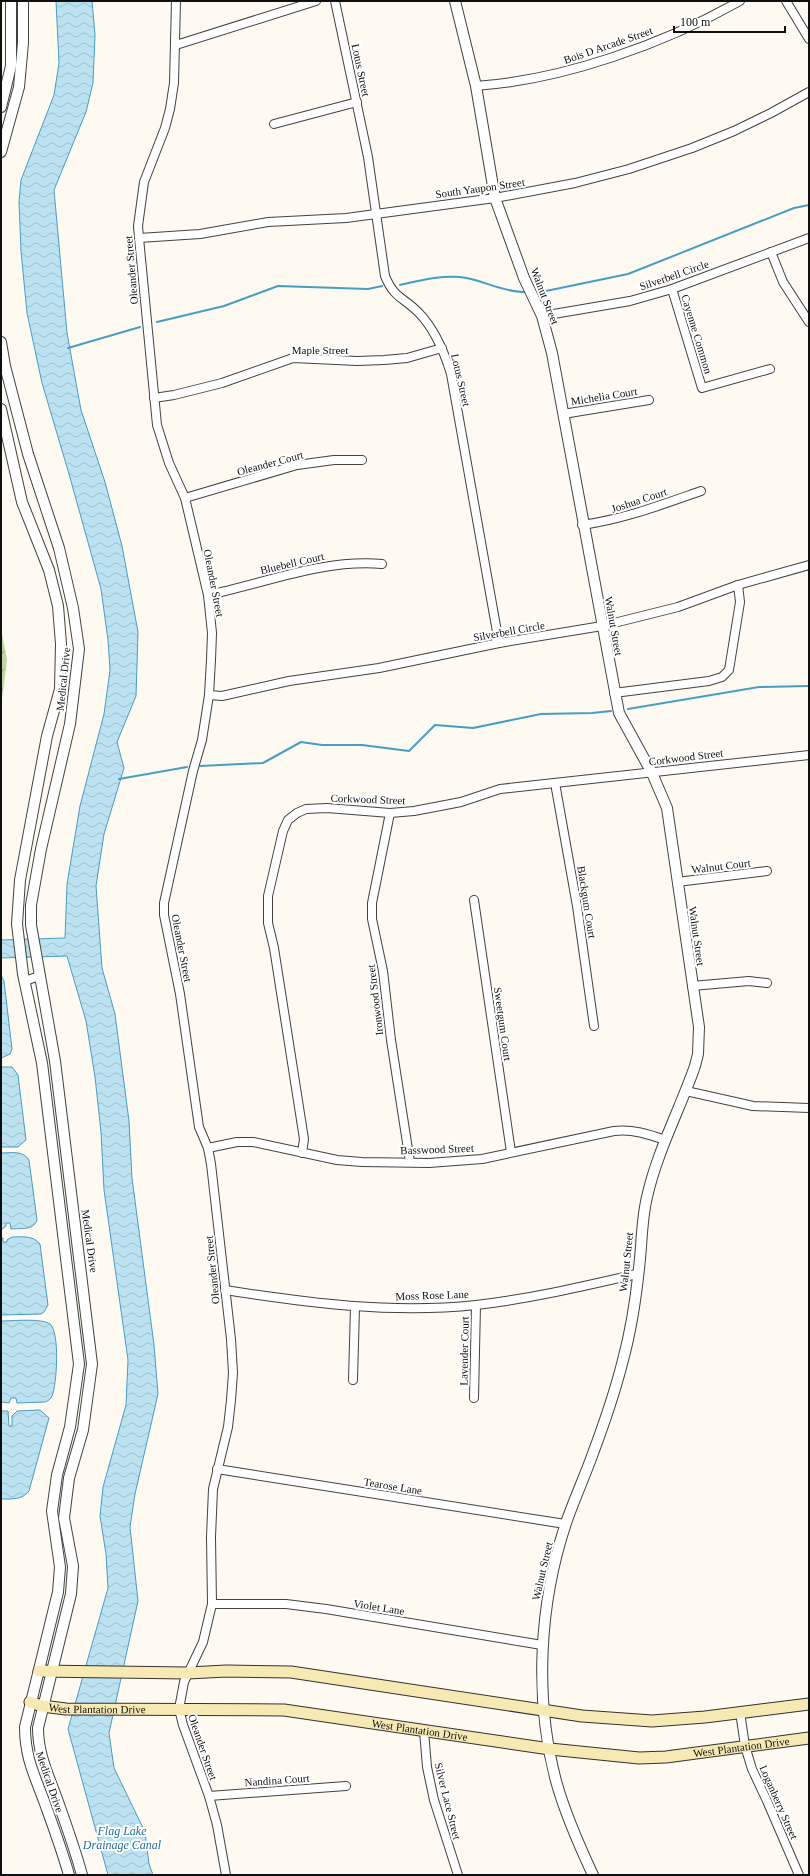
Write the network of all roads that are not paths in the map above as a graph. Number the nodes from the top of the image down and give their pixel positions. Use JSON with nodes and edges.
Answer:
{"nodes":[{"id":1,"x":11,"y":1,"type":"edge"},
{"id":2,"x":23,"y":1,"type":"edge"},
{"id":3,"x":176,"y":1,"type":"edge"},
{"id":4,"x":316,"y":1,"type":"edge"},
{"id":5,"x":335,"y":1,"type":"edge"},
{"id":6,"x":455,"y":1,"type":"edge"},
{"id":7,"x":740,"y":1,"type":"edge"},
{"id":8,"x":786,"y":1,"type":"edge"},
{"id":9,"x":809,"y":39,"type":"edge"},
{"id":10,"x":176,"y":45,"type":"junction"},
{"id":11,"x":476,"y":86,"type":"junction"},
{"id":12,"x":809,"y":92,"type":"edge"},
{"id":13,"x":357,"y":102,"type":"junction"},
{"id":14,"x":1,"y":107,"type":"edge"},
{"id":15,"x":274,"y":124,"type":"dead end"},
{"id":16,"x":1,"y":152,"type":"edge"},
{"id":17,"x":495,"y":198,"type":"junction"},
{"id":18,"x":375,"y":214,"type":"junction"},
{"id":19,"x":138,"y":238,"type":"junction"},
{"id":20,"x":809,"y":238,"type":"edge"},
{"id":21,"x":771,"y":252,"type":"junction"},
{"id":22,"x":672,"y":289,"type":"junction"},
{"id":23,"x":542,"y":316,"type":"junction"},
{"id":24,"x":809,"y":322,"type":"edge"},
{"id":25,"x":1,"y":342,"type":"edge"},
{"id":26,"x":442,"y":348,"type":"junction"},
{"id":27,"x":770,"y":369,"type":"dead end"},
{"id":28,"x":154,"y":398,"type":"junction"},
{"id":29,"x":649,"y":400,"type":"dead end"},
{"id":30,"x":1,"y":409,"type":"edge"},
{"id":31,"x":563,"y":414,"type":"junction"},
{"id":32,"x":362,"y":460,"type":"dead end"},
{"id":33,"x":701,"y":490,"type":"dead end"},
{"id":34,"x":185,"y":498,"type":"junction"},
{"id":35,"x":582,"y":525,"type":"junction"},
{"id":36,"x":382,"y":564,"type":"dead end"},
{"id":37,"x":809,"y":565,"type":"edge"},
{"id":38,"x":738,"y":585,"type":"junction"},
{"id":39,"x":208,"y":595,"type":"junction"},
{"id":40,"x":602,"y":626,"type":"junction"},
{"id":41,"x":499,"y":643,"type":"junction"},
{"id":42,"x":614,"y":693,"type":"junction"},
{"id":43,"x":209,"y":695,"type":"junction"},
{"id":44,"x":809,"y":755,"type":"edge"},
{"id":45,"x":652,"y":772,"type":"junction"},
{"id":46,"x":555,"y":782,"type":"junction"},
{"id":47,"x":390,"y":813,"type":"junction"},
{"id":48,"x":766,"y":871,"type":"dead end"},
{"id":49,"x":677,"y":882,"type":"junction"},
{"id":50,"x":474,"y":900,"type":"dead end"},
{"id":51,"x":38,"y":974,"type":"junction"},
{"id":52,"x":24,"y":977,"type":"junction"},
{"id":53,"x":767,"y":983,"type":"dead end"},
{"id":54,"x":692,"y":986,"type":"junction"},
{"id":55,"x":594,"y":1026,"type":"dead end"},
{"id":56,"x":686,"y":1091,"type":"junction"},
{"id":57,"x":809,"y":1108,"type":"edge"},
{"id":58,"x":665,"y":1140,"type":"junction"},
{"id":59,"x":208,"y":1148,"type":"junction"},
{"id":60,"x":511,"y":1152,"type":"junction"},
{"id":61,"x":302,"y":1153,"type":"junction"},
{"id":62,"x":410,"y":1162,"type":"junction"},
{"id":63,"x":637,"y":1274,"type":"junction"},
{"id":64,"x":225,"y":1290,"type":"junction"},
{"id":65,"x":476,"y":1305,"type":"junction"},
{"id":66,"x":355,"y":1307,"type":"junction"},
{"id":67,"x":353,"y":1380,"type":"dead end"},
{"id":68,"x":474,"y":1398,"type":"dead end"},
{"id":69,"x":217,"y":1469,"type":"junction"},
{"id":70,"x":65,"y":1508,"type":"junction"},
{"id":71,"x":52,"y":1511,"type":"junction"},
{"id":72,"x":565,"y":1524,"type":"junction"},
{"id":73,"x":212,"y":1604,"type":"junction"},
{"id":74,"x":50,"y":1626,"type":"junction"},
{"id":75,"x":62,"y":1629,"type":"junction"},
{"id":76,"x":542,"y":1645,"type":"junction"},
{"id":77,"x":39,"y":1671,"type":"junction"},
{"id":78,"x":52,"y":1671,"type":"junction"},
{"id":79,"x":188,"y":1673,"type":"junction"},
{"id":80,"x":30,"y":1702,"type":"junction"},
{"id":81,"x":809,"y":1704,"type":"edge"},
{"id":82,"x":42,"y":1706,"type":"junction"},
{"id":83,"x":180,"y":1709,"type":"junction"},
{"id":84,"x":545,"y":1710,"type":"junction"},
{"id":85,"x":740,"y":1712,"type":"junction"},
{"id":86,"x":424,"y":1731,"type":"junction"},
{"id":87,"x":809,"y":1738,"type":"edge"},
{"id":88,"x":745,"y":1746,"type":"junction"},
{"id":89,"x":550,"y":1749,"type":"junction"},
{"id":90,"x":346,"y":1786,"type":"dead end"},
{"id":91,"x":209,"y":1796,"type":"junction"},
{"id":92,"x":68,"y":1875,"type":"edge"},
{"id":93,"x":82,"y":1875,"type":"edge"},
{"id":94,"x":226,"y":1875,"type":"edge"},
{"id":95,"x":458,"y":1875,"type":"edge"},
{"id":96,"x":593,"y":1875,"type":"edge"},
{"id":97,"x":799,"y":1875,"type":"edge"}],
"edges":[{"from":1,"to":14,"type":"street"},
{"from":2,"to":16,"type":"street"},
{"from":3,"to":10,"type":"street","name":"Oleander Street"},
{"from":4,"to":10,"type":"street"},
{"from":5,"to":13,"type":"street","name":"Lotus Street"},
{"from":6,"to":11,"type":"street","name":"Walnut Street"},
{"from":7,"to":11,"type":"street","name":"Bois D Arcade Street"},
{"from":8,"to":9,"type":"street"},
{"from":10,"to":19,"type":"street","name":"Oleander Street"},
{"from":11,"to":17,"type":"street","name":"Walnut Street"},
{"from":12,"to":17,"type":"street","name":"South Yaupon Street"},
{"from":13,"to":15,"type":"street"},
{"from":13,"to":18,"type":"street","name":"Lotus Street"},
{"from":17,"to":18,"type":"street","name":"South Yaupon Street"},
{"from":17,"to":23,"type":"street","name":"Walnut Street"},
{"from":18,"to":19,"type":"street","name":"South Yaupon Street"},
{"from":18,"to":26,"type":"street","name":"Lotus Street"},
{"from":19,"to":28,"type":"street","name":"Oleander Street"},
{"from":20,"to":21,"type":"street","name":"Silverbell Circle"},
{"from":21,"to":22,"type":"street","name":"Silverbell Circle"},
{"from":21,"to":24,"type":"street"},
{"from":22,"to":23,"type":"street","name":"Silverbell Circle"},
{"from":22,"to":27,"type":"street","name":"Cayenne Common"},
{"from":23,"to":31,"type":"street","name":"Walnut Street"},
{"from":25,"to":51,"type":"street","name":"Medical Drive"},
{"from":26,"to":28,"type":"street","name":"Maple Street"},
{"from":26,"to":41,"type":"street","name":"Lotus Street"},
{"from":28,"to":34,"type":"street","name":"Oleander Street"},
{"from":29,"to":31,"type":"street","name":"Michelia Court"},
{"from":30,"to":52,"type":"street","name":"Medical Drive"},
{"from":31,"to":35,"type":"street","name":"Walnut Street"},
{"from":32,"to":34,"type":"street","name":"Oleander Court"},
{"from":33,"to":35,"type":"street","name":"Joshua Court"},
{"from":34,"to":39,"type":"street","name":"Oleander Street"},
{"from":35,"to":40,"type":"street","name":"Walnut Street"},
{"from":36,"to":39,"type":"street","name":"Bluebell Court"},
{"from":37,"to":38,"type":"street","name":"Silverbell Circle"},
{"from":38,"to":40,"type":"street","name":"Silverbell Circle"},
{"from":38,"to":42,"type":"street"},
{"from":39,"to":43,"type":"street","name":"Oleander Street"},
{"from":40,"to":41,"type":"street","name":"Silverbell Circle"},
{"from":40,"to":42,"type":"street","name":"Walnut Street"},
{"from":41,"to":43,"type":"street","name":"Silverbell Circle"},
{"from":42,"to":45,"type":"street","name":"Walnut Street"},
{"from":43,"to":59,"type":"street","name":"Oleander Street"},
{"from":44,"to":45,"type":"street","name":"Corkwood Street"},
{"from":45,"to":46,"type":"street","name":"Corkwood Street"},
{"from":45,"to":49,"type":"street","name":"Walnut Street"},
{"from":46,"to":47,"type":"street","name":"Corkwood Street"},
{"from":46,"to":55,"type":"street","name":"Blackgum Court"},
{"from":47,"to":61,"type":"street","name":"Corkwood Street"},
{"from":47,"to":62,"type":"street","name":"Ironwood Street"},
{"from":48,"to":49,"type":"street","name":"Walnut Court"},
{"from":49,"to":54,"type":"street","name":"Walnut Street"},
{"from":50,"to":60,"type":"street","name":"Sweetgum Court"},
{"from":51,"to":52,"type":"street"},
{"from":51,"to":70,"type":"street","name":"Medical Drive"},
{"from":52,"to":71,"type":"street","name":"Medical Drive"},
{"from":53,"to":54,"type":"street"},
{"from":54,"to":56,"type":"street","name":"Walnut Street"},
{"from":56,"to":57,"type":"street"},
{"from":56,"to":58,"type":"street","name":"Walnut Street"},
{"from":58,"to":60,"type":"street","name":"Basswood Street"},
{"from":58,"to":63,"type":"street","name":"Walnut Street"},
{"from":59,"to":61,"type":"street","name":"Basswood Street"},
{"from":59,"to":64,"type":"street","name":"Oleander Street"},
{"from":60,"to":62,"type":"street","name":"Basswood Street"},
{"from":61,"to":62,"type":"street","name":"Basswood Street"},
{"from":63,"to":65,"type":"street","name":"Moss Rose Lane"},
{"from":63,"to":72,"type":"street","name":"Walnut Street"},
{"from":64,"to":66,"type":"street","name":"Moss Rose Lane"},
{"from":64,"to":69,"type":"street","name":"Oleander Street"},
{"from":65,"to":66,"type":"street","name":"Moss Rose Lane"},
{"from":65,"to":68,"type":"street","name":"Lavender Court"},
{"from":66,"to":67,"type":"street"},
{"from":69,"to":72,"type":"street","name":"Tearose Lane"},
{"from":69,"to":73,"type":"street","name":"Oleander Street"},
{"from":70,"to":71,"type":"street"},
{"from":70,"to":75,"type":"street","name":"Medical Drive"},
{"from":71,"to":74,"type":"street","name":"Medical Drive"},
{"from":72,"to":76,"type":"street","name":"Walnut Street"},
{"from":73,"to":76,"type":"street","name":"Violet Lane"},
{"from":73,"to":79,"type":"street","name":"Oleander Street"},
{"from":74,"to":75,"type":"street"},
{"from":74,"to":77,"type":"street","name":"Medical Drive"},
{"from":75,"to":78,"type":"street","name":"Medical Drive"},
{"from":76,"to":84,"type":"street","name":"Walnut Street"},
{"from":77,"to":78,"type":"main road"},
{"from":77,"to":80,"type":"street","name":"Medical Drive"},
{"from":78,"to":79,"type":"main road"},
{"from":78,"to":82,"type":"street","name":"Medical Drive"},
{"from":79,"to":83,"type":"street","name":"Oleander Street"},
{"from":79,"to":84,"type":"main road"},
{"from":80,"to":82,"type":"main road","name":"West Plantation Drive"},
{"from":80,"to":92,"type":"street","name":"Medical Drive"},
{"from":81,"to":85,"type":"main road"},
{"from":82,"to":83,"type":"main road","name":"West Plantation Drive"},
{"from":82,"to":93,"type":"street","name":"Medical Drive"},
{"from":83,"to":86,"type":"main road","name":"West Plantation Drive"},
{"from":83,"to":91,"type":"street","name":"Oleander Street"},
{"from":84,"to":85,"type":"main road"},
{"from":84,"to":89,"type":"street","name":"Walnut Street"},
{"from":85,"to":88,"type":"street","name":"Loganberry Street"},
{"from":86,"to":89,"type":"main road","name":"West Plantation Drive"},
{"from":86,"to":95,"type":"street","name":"Silver Lace Street"},
{"from":87,"to":88,"type":"main road","name":"West Plantation Drive"},
{"from":88,"to":89,"type":"main road","name":"West Plantation Drive"},
{"from":88,"to":97,"type":"street","name":"Loganberry Street"},
{"from":89,"to":96,"type":"street","name":"Walnut Street"},
{"from":90,"to":91,"type":"street","name":"Nandina Court"},
{"from":91,"to":94,"type":"street","name":"Oleander Street"}]}
